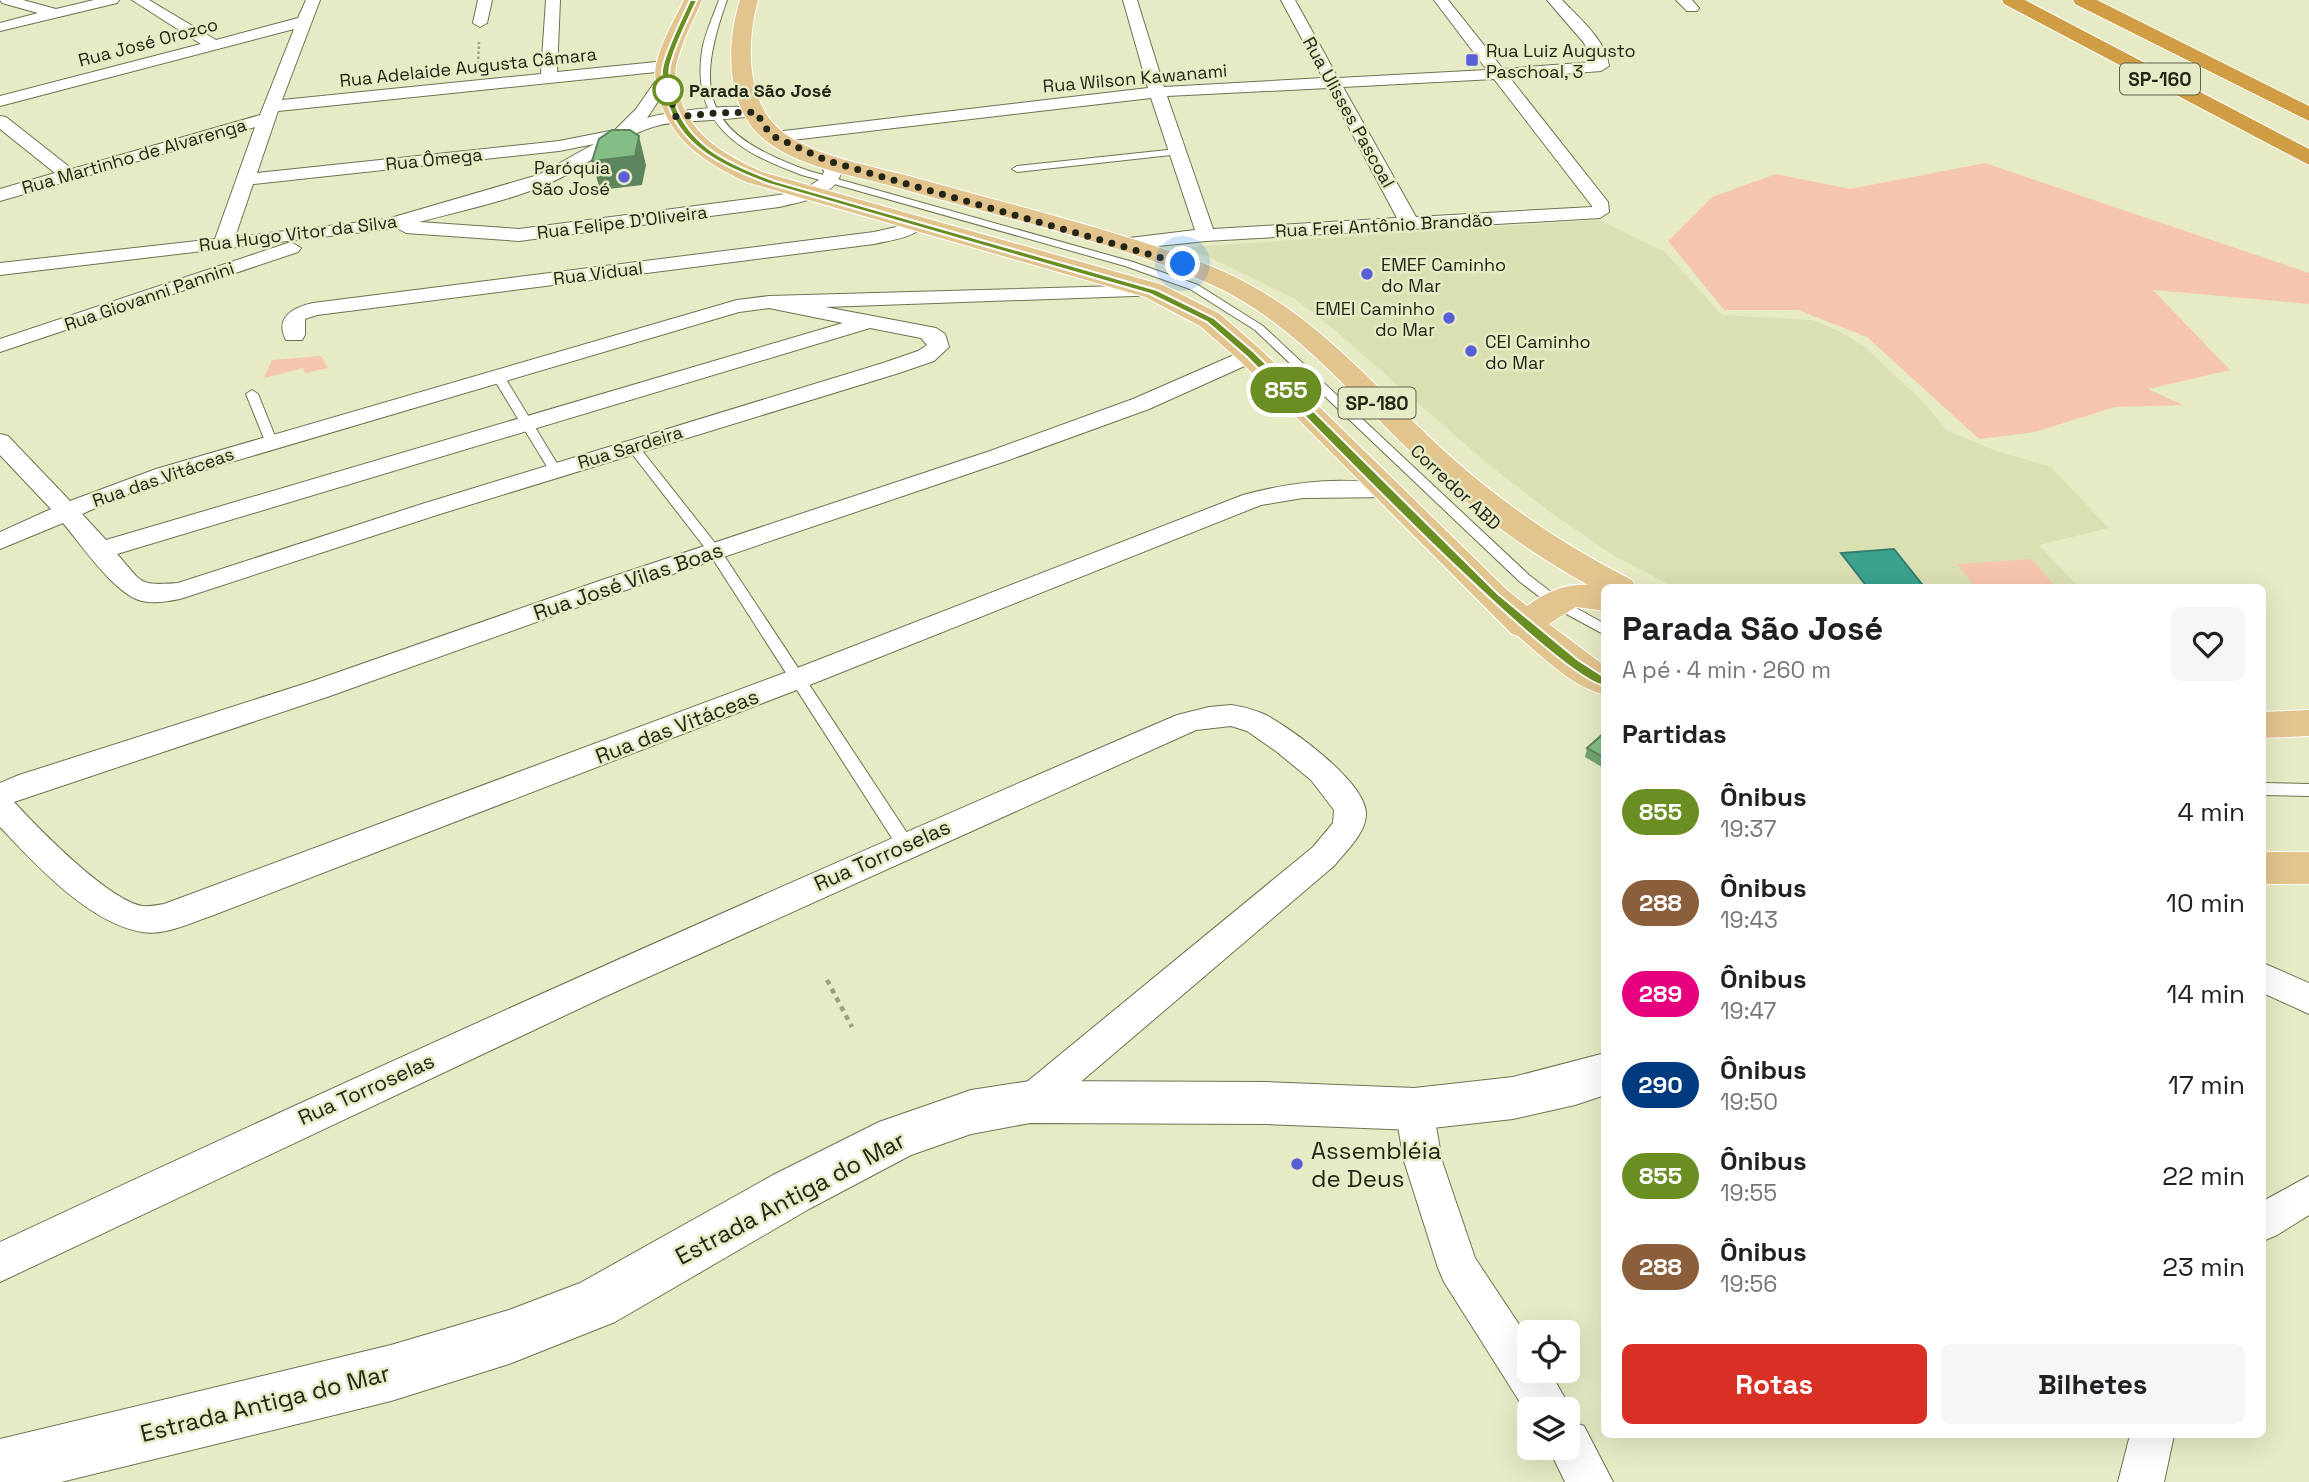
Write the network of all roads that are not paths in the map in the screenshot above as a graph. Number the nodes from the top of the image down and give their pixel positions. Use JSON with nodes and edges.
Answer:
{"nodes":[{"id":1,"x":6,"y":0,"type":"edge"},
{"id":2,"x":112,"y":0,"type":"edge"},
{"id":3,"x":139,"y":0,"type":"edge"},
{"id":4,"x":313,"y":0,"type":"edge"},
{"id":5,"x":485,"y":0,"type":"edge"},
{"id":6,"x":553,"y":0,"type":"edge"},
{"id":7,"x":693,"y":0,"type":"edge"},
{"id":8,"x":723,"y":0,"type":"edge"},
{"id":9,"x":749,"y":0,"type":"edge"},
{"id":10,"x":1130,"y":0,"type":"edge"},
{"id":11,"x":1288,"y":0,"type":"edge"},
{"id":12,"x":1441,"y":0,"type":"edge"},
{"id":13,"x":1554,"y":0,"type":"edge"},
{"id":14,"x":2011,"y":0,"type":"edge"},
{"id":15,"x":2082,"y":0,"type":"edge"},
{"id":16,"x":56,"y":14,"type":"junction"},
{"id":17,"x":306,"y":21,"type":"junction"},
{"id":18,"x":480,"y":23,"type":"road end"},
{"id":19,"x":0,"y":27,"type":"edge"},
{"id":20,"x":214,"y":45,"type":"junction"},
{"id":21,"x":666,"y":72,"type":"junction"},
{"id":22,"x":1499,"y":74,"type":"junction"},
{"id":23,"x":550,"y":77,"type":"junction"},
{"id":24,"x":1334,"y":83,"type":"junction"},
{"id":25,"x":1157,"y":92,"type":"junction"},
{"id":26,"x":0,"y":101,"type":"edge"},
{"id":27,"x":271,"y":112,"type":"junction"},
{"id":28,"x":756,"y":112,"type":"junction"},
{"id":29,"x":715,"y":113,"type":"junction"},
{"id":30,"x":2309,"y":114,"type":"edge"},
{"id":31,"x":676,"y":117,"type":"junction"},
{"id":32,"x":0,"y":121,"type":"edge"},
{"id":33,"x":621,"y":134,"type":"junction"},
{"id":34,"x":775,"y":137,"type":"junction"},
{"id":35,"x":1177,"y":152,"type":"junction"},
{"id":36,"x":2309,"y":158,"type":"edge"},
{"id":37,"x":1017,"y":169,"type":"dead end"},
{"id":38,"x":67,"y":174,"type":"junction"},
{"id":39,"x":822,"y":178,"type":"junction"},
{"id":40,"x":247,"y":179,"type":"junction"},
{"id":41,"x":0,"y":195,"type":"edge"},
{"id":42,"x":917,"y":223,"type":"junction"},
{"id":43,"x":1410,"y":224,"type":"junction"},
{"id":44,"x":388,"y":225,"type":"junction"},
{"id":45,"x":337,"y":231,"type":"junction"},
{"id":46,"x":1206,"y":235,"type":"junction"},
{"id":47,"x":223,"y":243,"type":"junction"},
{"id":48,"x":1167,"y":249,"type":"junction"},
{"id":49,"x":0,"y":270,"type":"edge"},
{"id":50,"x":1154,"y":292,"type":"junction"},
{"id":51,"x":769,"y":302,"type":"junction"},
{"id":52,"x":869,"y":322,"type":"junction"},
{"id":53,"x":294,"y":335,"type":"dead end"},
{"id":54,"x":0,"y":346,"type":"edge"},
{"id":55,"x":1250,"y":355,"type":"junction"},
{"id":56,"x":498,"y":376,"type":"junction"},
{"id":57,"x":252,"y":394,"type":"dead end"},
{"id":58,"x":525,"y":423,"type":"junction"},
{"id":59,"x":0,"y":441,"type":"edge"},
{"id":60,"x":271,"y":441,"type":"junction"},
{"id":61,"x":632,"y":446,"type":"junction"},
{"id":62,"x":555,"y":470,"type":"junction"},
{"id":63,"x":1387,"y":492,"type":"junction"},
{"id":64,"x":67,"y":512,"type":"junction"},
{"id":65,"x":0,"y":541,"type":"edge"},
{"id":66,"x":98,"y":551,"type":"junction"},
{"id":67,"x":714,"y":551,"type":"junction"},
{"id":68,"x":1613,"y":584,"type":"edge"},
{"id":69,"x":1601,"y":599,"type":"edge"},
{"id":70,"x":1555,"y":602,"type":"junction"},
{"id":71,"x":1525,"y":626,"type":"junction"},
{"id":72,"x":1601,"y":628,"type":"edge"},
{"id":73,"x":797,"y":680,"type":"junction"},
{"id":74,"x":1601,"y":680,"type":"edge"},
{"id":75,"x":2309,"y":723,"type":"edge"},
{"id":76,"x":2266,"y":725,"type":"edge"},
{"id":77,"x":2266,"y":789,"type":"edge"},
{"id":78,"x":2309,"y":790,"type":"edge"},
{"id":79,"x":0,"y":795,"type":"edge"},
{"id":80,"x":0,"y":806,"type":"edge"},
{"id":81,"x":905,"y":844,"type":"junction"},
{"id":82,"x":2266,"y":868,"type":"edge"},
{"id":83,"x":2309,"y":868,"type":"edge"},
{"id":84,"x":2266,"y":978,"type":"edge"},
{"id":85,"x":2309,"y":999,"type":"edge"},
{"id":86,"x":1601,"y":1075,"type":"edge"},
{"id":87,"x":1030,"y":1102,"type":"junction"},
{"id":88,"x":1414,"y":1110,"type":"junction"},
{"id":89,"x":2309,"y":1194,"type":"edge"},
{"id":90,"x":2266,"y":1220,"type":"edge"},
{"id":91,"x":0,"y":1262,"type":"edge"},
{"id":92,"x":1541,"y":1397,"type":"edge"},
{"id":93,"x":2150,"y":1438,"type":"edge"},
{"id":94,"x":1578,"y":1460,"type":"edge"},
{"id":95,"x":0,"y":1468,"type":"edge"},
{"id":96,"x":1590,"y":1482,"type":"edge"},
{"id":97,"x":2140,"y":1482,"type":"edge"}],
"edges":[{"from":1,"to":16,"type":"street"},
{"from":2,"to":16,"type":"street"},
{"from":3,"to":20,"type":"street"},
{"from":4,"to":17,"type":"street"},
{"from":5,"to":18,"type":"street"},
{"from":6,"to":23,"type":"street"},
{"from":7,"to":21,"type":"main road"},
{"from":8,"to":29,"type":"lane","name":"Corredor ABD"},
{"from":9,"to":28,"type":"main road"},
{"from":10,"to":25,"type":"street"},
{"from":11,"to":24,"type":"street","name":"Rua Ulisses Pascoal"},
{"from":12,"to":22,"type":"street"},
{"from":13,"to":22,"type":"street","name":"Rua Wilson Kawanami"},
{"from":14,"to":36,"type":"highway","number":"SP-160"},
{"from":15,"to":30,"type":"highway","number":"SP-160"},
{"from":16,"to":19,"type":"street"},
{"from":17,"to":20,"type":"street","name":"Rua José Orozco"},
{"from":17,"to":27,"type":"street"},
{"from":20,"to":26,"type":"street","name":"Rua José Orozco"},
{"from":21,"to":23,"type":"street","name":"Rua Adelaide Augusta Câmara"},
{"from":21,"to":31,"type":"main road"},
{"from":21,"to":33,"type":"street","name":"Rua Hugo Vitor da Silva"},
{"from":22,"to":24,"type":"street","name":"Rua Wilson Kawanami"},
{"from":22,"to":43,"type":"street","name":"Rua Frei Antônio Brandão"},
{"from":23,"to":27,"type":"street","name":"Rua Adelaide Augusta Câmara"},
{"from":24,"to":25,"type":"street","name":"Rua Wilson Kawanami"},
{"from":24,"to":43,"type":"street","name":"Rua Ulisses Pascoal"},
{"from":25,"to":34,"type":"street","name":"Rua Wilson Kawanami"},
{"from":25,"to":35,"type":"street"},
{"from":27,"to":38,"type":"street","name":"Rua Martinho de Alvarenga"},
{"from":27,"to":40,"type":"street"},
{"from":28,"to":29,"type":"street","name":"Rua Hugo Vitor da Silva"},
{"from":28,"to":34,"type":"main road"},
{"from":29,"to":31,"type":"street","name":"Rua Hugo Vitor da Silva"},
{"from":29,"to":39,"type":"lane","name":"Corredor ABD"},
{"from":31,"to":33,"type":"street","name":"Rua Hugo Vitor da Silva"},
{"from":31,"to":39,"type":"main road"},
{"from":32,"to":38,"type":"street"},
{"from":33,"to":40,"type":"street","name":"Rua Ômega"},
{"from":33,"to":44,"type":"street","name":"Rua Hugo Vitor da Silva"},
{"from":34,"to":39,"type":"main road"},
{"from":35,"to":37,"type":"lane"},
{"from":35,"to":46,"type":"street"},
{"from":38,"to":41,"type":"street","name":"Rua Martinho de Alvarenga"},
{"from":39,"to":42,"type":"main road"},
{"from":39,"to":44,"type":"street","name":"Rua Felipe D'Oliveira"},
{"from":39,"to":48,"type":"main road","number":"SP-180"},
{"from":39,"to":70,"type":"lane","name":"Corredor ABD"},
{"from":40,"to":47,"type":"street"},
{"from":42,"to":50,"type":"main road"},
{"from":42,"to":53,"type":"street","name":"Rua Vidual"},
{"from":43,"to":46,"type":"street","name":"Rua Frei Antônio Brandão"},
{"from":44,"to":45,"type":"street","name":"Rua Hugo Vitor da Silva"},
{"from":45,"to":47,"type":"street","name":"Rua Hugo Vitor da Silva"},
{"from":45,"to":54,"type":"street","name":"Rua Giovanni Pannini"},
{"from":46,"to":48,"type":"street","name":"Rua Frei Antônio Brandão"},
{"from":47,"to":49,"type":"street","name":"Rua Hugo Vitor da Silva"},
{"from":48,"to":68,"type":"main road","number":"SP-180"},
{"from":50,"to":51,"type":"street","name":"Rua das Vitáceas"},
{"from":50,"to":55,"type":"main road"},
{"from":51,"to":52,"type":"street","name":"Rua Sardeira"},
{"from":51,"to":56,"type":"street","name":"Rua das Vitáceas"},
{"from":52,"to":58,"type":"street"},
{"from":52,"to":61,"type":"street","name":"Rua Sardeira"},
{"from":55,"to":63,"type":"main road"},
{"from":55,"to":67,"type":"street","name":"Rua José Vilas Boas"},
{"from":56,"to":58,"type":"lane"},
{"from":56,"to":60,"type":"street","name":"Rua das Vitáceas"},
{"from":57,"to":60,"type":"lane"},
{"from":58,"to":62,"type":"lane"},
{"from":58,"to":66,"type":"street"},
{"from":59,"to":64,"type":"street"},
{"from":60,"to":64,"type":"street","name":"Rua das Vitáceas"},
{"from":61,"to":62,"type":"street","name":"Rua Sardeira"},
{"from":61,"to":67,"type":"lane"},
{"from":62,"to":66,"type":"street","name":"Rua Sardeira"},
{"from":63,"to":71,"type":"main road"},
{"from":63,"to":73,"type":"street","name":"Rua das Vitáceas"},
{"from":64,"to":65,"type":"street","name":"Rua das Vitáceas"},
{"from":64,"to":66,"type":"street"},
{"from":67,"to":73,"type":"lane"},
{"from":67,"to":79,"type":"street","name":"Rua José Vilas Boas"},
{"from":69,"to":70,"type":"main road"},
{"from":70,"to":71,"type":"main road"},
{"from":70,"to":72,"type":"lane","name":"Corredor ABD"},
{"from":71,"to":74,"type":"main road"},
{"from":73,"to":80,"type":"street","name":"Rua das Vitáceas"},
{"from":73,"to":81,"type":"lane"},
{"from":75,"to":76,"type":"main road"},
{"from":77,"to":78,"type":"lane"},
{"from":81,"to":87,"type":"street","name":"Rua Torroselas"},
{"from":81,"to":91,"type":"street","name":"Rua Torroselas"},
{"from":82,"to":83,"type":"main road"},
{"from":84,"to":85,"type":"street"},
{"from":86,"to":88,"type":"street","name":"Estrada Antiga do Mar"},
{"from":87,"to":88,"type":"street","name":"Estrada Antiga do Mar"},
{"from":87,"to":95,"type":"street","name":"Estrada Antiga do Mar"},
{"from":88,"to":92,"type":"street"},
{"from":89,"to":90,"type":"street"},
{"from":93,"to":97,"type":"street"},
{"from":94,"to":96,"type":"street"}]}
